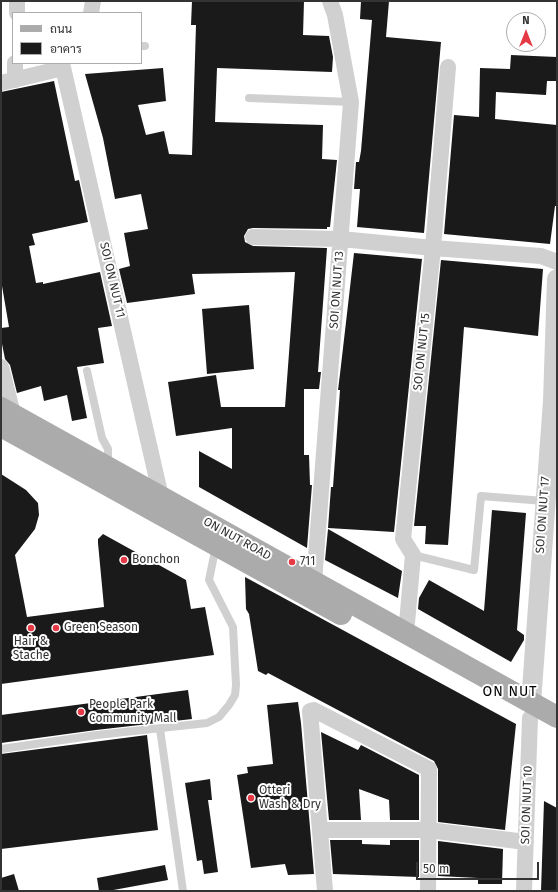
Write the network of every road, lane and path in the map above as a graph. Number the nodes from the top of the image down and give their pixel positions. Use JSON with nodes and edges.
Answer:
{"nodes":[{"id":1,"x":17,"y":1,"type":"edge"},
{"id":2,"x":93,"y":1,"type":"edge"},
{"id":3,"x":330,"y":1,"type":"edge"},
{"id":4,"x":17,"y":12,"type":"edge"},
{"id":5,"x":91,"y":12,"type":"edge"},
{"id":6,"x":15,"y":64,"type":"edge"},
{"id":7,"x":62,"y":66,"type":"edge"},
{"id":8,"x":448,"y":67,"type":"dead end"},
{"id":9,"x":8,"y":81,"type":"edge"},
{"id":10,"x":249,"y":98,"type":"dead end"},
{"id":11,"x":351,"y":102,"type":"junction"},
{"id":12,"x":253,"y":237,"type":"dead end"},
{"id":13,"x":341,"y":239,"type":"junction"},
{"id":14,"x":433,"y":248,"type":"junction"},
{"id":15,"x":557,"y":262,"type":"edge"},
{"id":16,"x":557,"y":279,"type":"edge"},
{"id":17,"x":1,"y":367,"type":"edge"},
{"id":18,"x":87,"y":371,"type":"dead end"},
{"id":19,"x":555,"y":401,"type":"edge"},
{"id":20,"x":5,"y":416,"type":"edge"},
{"id":21,"x":552,"y":467,"type":"edge"},
{"id":22,"x":108,"y":468,"type":"junction"},
{"id":23,"x":161,"y":497,"type":"junction"},
{"id":24,"x":544,"y":502,"type":"junction"},
{"id":25,"x":219,"y":538,"type":"junction"},
{"id":26,"x":413,"y":555,"type":"junction"},
{"id":27,"x":314,"y":582,"type":"junction"},
{"id":28,"x":406,"y":634,"type":"junction"},
{"id":29,"x":530,"y":711,"type":"junction"},
{"id":30,"x":557,"y":717,"type":"edge"},
{"id":31,"x":160,"y":729,"type":"junction"},
{"id":32,"x":557,"y":733,"type":"edge"},
{"id":33,"x":1,"y":749,"type":"edge"},
{"id":34,"x":321,"y":830,"type":"junction"},
{"id":35,"x":428,"y":830,"type":"junction"},
{"id":36,"x":526,"y":842,"type":"junction"},
{"id":37,"x":183,"y":891,"type":"edge"},
{"id":38,"x":325,"y":891,"type":"edge"},
{"id":39,"x":428,"y":891,"type":"edge"},
{"id":40,"x":524,"y":891,"type":"edge"}],
"edges":[{"from":1,"to":4,"type":"street"},
{"from":2,"to":5,"type":"street"},
{"from":3,"to":11,"type":"street","name":"SOI ON NUT 13"},
{"from":6,"to":9,"type":"street"},
{"from":7,"to":9,"type":"street"},
{"from":7,"to":23,"type":"street","name":"SOI ON NUT 11"},
{"from":8,"to":14,"type":"street","name":"SOI ON NUT 15"},
{"from":10,"to":11,"type":"lane"},
{"from":11,"to":13,"type":"street","name":"SOI ON NUT 13"},
{"from":12,"to":13,"type":"street"},
{"from":13,"to":14,"type":"street"},
{"from":13,"to":27,"type":"street","name":"SOI ON NUT 13"},
{"from":14,"to":15,"type":"street"},
{"from":14,"to":26,"type":"street","name":"SOI ON NUT 15"},
{"from":16,"to":19,"type":"street","name":"SOI ON NUT 17"},
{"from":17,"to":20,"type":"street"},
{"from":18,"to":22,"type":"lane"},
{"from":19,"to":21,"type":"street","name":"SOI ON NUT 17"},
{"from":20,"to":22,"type":"main road","name":"ON NUT ROAD"},
{"from":20,"to":25,"type":"main road","name":"ON NUT ROAD"},
{"from":21,"to":24,"type":"street","name":"SOI ON NUT 17"},
{"from":22,"to":23,"type":"main road","name":"ON NUT ROAD"},
{"from":23,"to":25,"type":"main road","name":"ON NUT ROAD"},
{"from":24,"to":26,"type":"lane"},
{"from":24,"to":29,"type":"street","name":"SOI ON NUT 17"},
{"from":25,"to":27,"type":"main road","name":"ON NUT ROAD"},
{"from":25,"to":29,"type":"main road","name":"ON NUT ROAD"},
{"from":25,"to":31,"type":"lane"},
{"from":26,"to":28,"type":"street"},
{"from":27,"to":28,"type":"main road","name":"ON NUT ROAD"},
{"from":28,"to":29,"type":"main road","name":"ON NUT ROAD"},
{"from":29,"to":30,"type":"main road","name":"ON NUT ROAD"},
{"from":29,"to":32,"type":"main road","name":"ON NUT ROAD"},
{"from":29,"to":36,"type":"street","name":"SOI ON NUT 10"},
{"from":31,"to":33,"type":"lane"},
{"from":31,"to":37,"type":"lane"},
{"from":34,"to":35,"type":"street"},
{"from":34,"to":35,"type":"street"},
{"from":34,"to":38,"type":"street"},
{"from":35,"to":36,"type":"street"},
{"from":35,"to":39,"type":"street"},
{"from":36,"to":40,"type":"street","name":"SOI ON NUT 10"}]}
